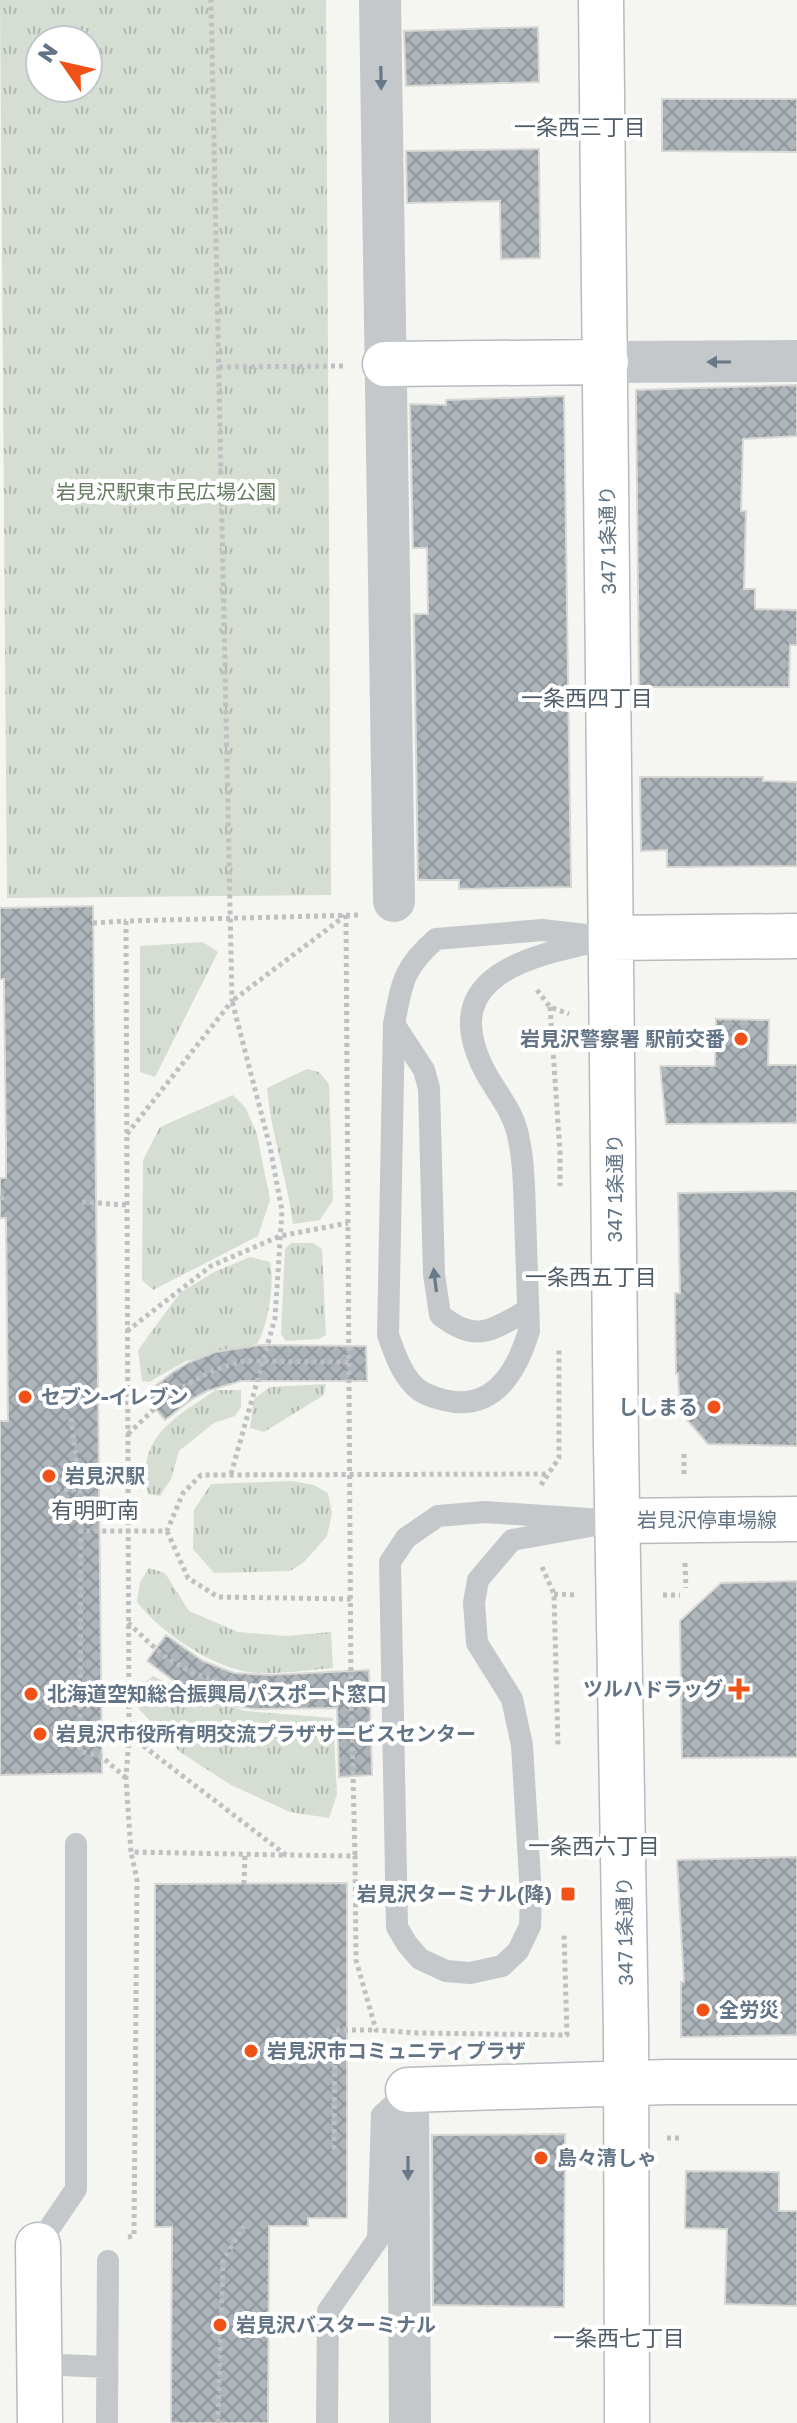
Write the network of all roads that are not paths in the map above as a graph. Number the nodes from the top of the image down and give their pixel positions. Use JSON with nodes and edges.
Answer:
{"nodes":[{"id":1,"x":380,"y":0,"type":"edge"},
{"id":2,"x":601,"y":0,"type":"edge"},
{"id":3,"x":797,"y":361,"type":"edge"},
{"id":4,"x":606,"y":362,"type":"junction"},
{"id":5,"x":385,"y":364,"type":"junction"},
{"id":6,"x":377,"y":908,"type":"road end"},
{"id":7,"x":797,"y":936,"type":"edge"},
{"id":8,"x":612,"y":938,"type":"junction"},
{"id":9,"x":394,"y":1024,"type":"junction"},
{"id":10,"x":528,"y":1310,"type":"junction"},
{"id":11,"x":797,"y":1519,"type":"edge"},
{"id":12,"x":618,"y":1521,"type":"junction"},
{"id":13,"x":541,"y":1525,"type":"junction"},
{"id":14,"x":76,"y":1844,"type":"dead end"},
{"id":15,"x":797,"y":2082,"type":"edge"},
{"id":16,"x":626,"y":2085,"type":"junction"},
{"id":17,"x":408,"y":2090,"type":"junction"},
{"id":18,"x":38,"y":2245,"type":"joint"},
{"id":19,"x":108,"y":2261,"type":"dead end"},
{"id":20,"x":39,"y":2364,"type":"junction"},
{"id":21,"x":107,"y":2367,"type":"junction"},
{"id":22,"x":40,"y":2423,"type":"edge"},
{"id":23,"x":107,"y":2423,"type":"edge"},
{"id":24,"x":327,"y":2423,"type":"edge"},
{"id":25,"x":410,"y":2423,"type":"edge"},
{"id":26,"x":627,"y":2423,"type":"edge"}],
"edges":[{"from":1,"to":5,"type":"street","one_way":true},
{"from":2,"to":4,"type":"street","name":"347 1条通り"},
{"from":3,"to":4,"type":"street","one_way":true},
{"from":4,"to":5,"type":"street"},
{"from":4,"to":8,"type":"street","name":"347 1条通り"},
{"from":5,"to":6,"type":"street"},
{"from":7,"to":8,"type":"street"},
{"from":8,"to":9,"type":"lane"},
{"from":8,"to":10,"type":"lane"},
{"from":8,"to":12,"type":"street","name":"347 1条通り"},
{"from":10,"to":9,"type":"lane","one_way":true},
{"from":9,"to":10,"type":"lane"},
{"from":11,"to":12,"type":"street","name":"岩見沢停車場線"},
{"from":12,"to":13,"type":"lane"},
{"from":12,"to":16,"type":"street","name":"347 1条通り"},
{"from":13,"to":13,"type":"lane"},
{"from":14,"to":18,"type":"lane"},
{"from":15,"to":16,"type":"street"},
{"from":16,"to":17,"type":"street"},
{"from":16,"to":26,"type":"street","name":"347 1条通り"},
{"from":17,"to":24,"type":"lane"},
{"from":17,"to":25,"type":"street","one_way":true},
{"from":18,"to":20,"type":"street"},
{"from":19,"to":21,"type":"lane"},
{"from":20,"to":21,"type":"lane"},
{"from":20,"to":22,"type":"street"},
{"from":21,"to":23,"type":"lane"}]}
